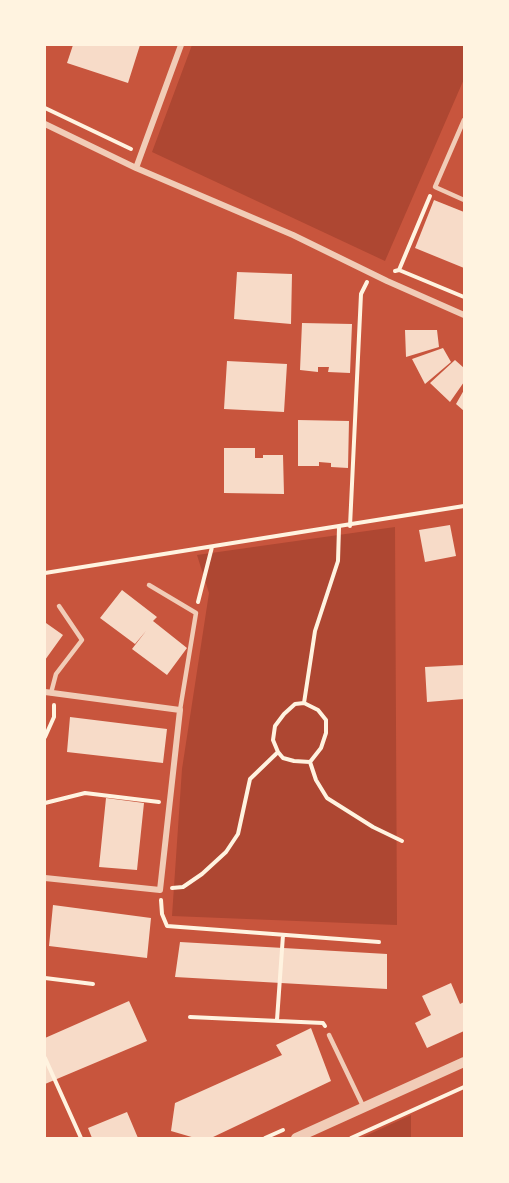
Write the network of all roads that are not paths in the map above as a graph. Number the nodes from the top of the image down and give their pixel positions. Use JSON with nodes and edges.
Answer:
{"nodes":[{"id":1,"x":181,"y":45,"type":"edge"},
{"id":2,"x":464,"y":120,"type":"edge"},
{"id":3,"x":45,"y":124,"type":"edge"},
{"id":4,"x":136,"y":168,"type":"junction"},
{"id":5,"x":464,"y":200,"type":"edge"},
{"id":6,"x":464,"y":315,"type":"edge"},
{"id":7,"x":149,"y":585,"type":"dead end"},
{"id":8,"x":59,"y":606,"type":"dead end"},
{"id":9,"x":48,"y":693,"type":"edge"},
{"id":10,"x":180,"y":710,"type":"junction"},
{"id":11,"x":45,"y":878,"type":"edge"},
{"id":12,"x":329,"y":1035,"type":"road end"},
{"id":13,"x":464,"y":1062,"type":"edge"},
{"id":14,"x":365,"y":1108,"type":"junction"},
{"id":15,"x":296,"y":1138,"type":"edge"}],
"edges":[{"from":1,"to":4,"type":"street"},
{"from":2,"to":5,"type":"lane"},
{"from":3,"to":4,"type":"street"},
{"from":4,"to":6,"type":"street"},
{"from":7,"to":10,"type":"lane"},
{"from":8,"to":9,"type":"lane"},
{"from":9,"to":10,"type":"street"},
{"from":10,"to":11,"type":"street"},
{"from":12,"to":14,"type":"lane"},
{"from":13,"to":14,"type":"street"},
{"from":14,"to":15,"type":"street"}]}
